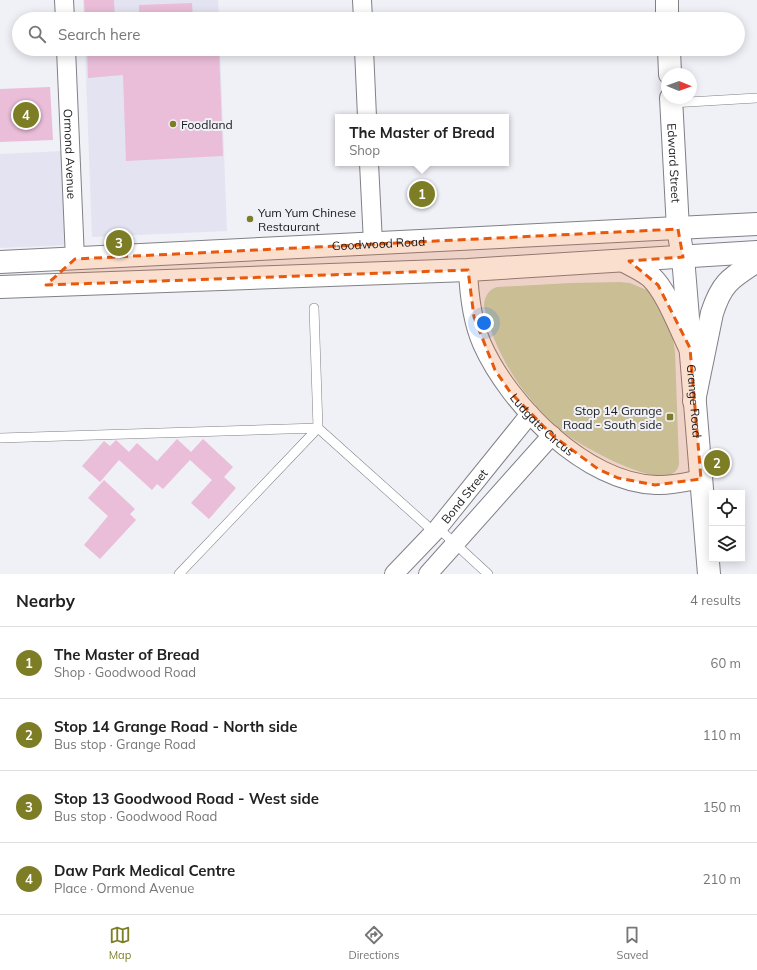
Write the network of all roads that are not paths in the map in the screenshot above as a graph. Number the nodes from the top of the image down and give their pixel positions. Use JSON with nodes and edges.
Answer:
{"nodes":[{"id":1,"x":64,"y":0,"type":"edge"},
{"id":2,"x":362,"y":0,"type":"edge"},
{"id":3,"x":667,"y":0,"type":"edge"},
{"id":4,"x":65,"y":12,"type":"edge"},
{"id":5,"x":363,"y":12,"type":"edge"},
{"id":6,"x":667,"y":12,"type":"edge"},
{"id":7,"x":66,"y":56,"type":"edge"},
{"id":8,"x":364,"y":56,"type":"edge"},
{"id":9,"x":669,"y":56,"type":"edge"},
{"id":10,"x":670,"y":68,"type":"edge"},
{"id":11,"x":757,"y":98,"type":"edge"},
{"id":12,"x":697,"y":100,"type":"edge"},
{"id":13,"x":671,"y":104,"type":"edge"},
{"id":14,"x":367,"y":114,"type":"edge"},
{"id":15,"x":369,"y":166,"type":"edge"},
{"id":16,"x":757,"y":224,"type":"edge"},
{"id":17,"x":678,"y":229,"type":"junction"},
{"id":18,"x":372,"y":243,"type":"junction"},
{"id":19,"x":757,"y":252,"type":"edge"},
{"id":20,"x":683,"y":257,"type":"junction"},
{"id":21,"x":75,"y":259,"type":"junction"},
{"id":22,"x":624,"y":261,"type":"junction"},
{"id":23,"x":757,"y":261,"type":"edge"},
{"id":24,"x":0,"y":262,"type":"edge"},
{"id":25,"x":468,"y":270,"type":"junction"},
{"id":26,"x":103,"y":283,"type":"junction"},
{"id":27,"x":46,"y":285,"type":"junction"},
{"id":28,"x":0,"y":287,"type":"edge"},
{"id":29,"x":314,"y":308,"type":"dead end"},
{"id":30,"x":690,"y":348,"type":"junction"},
{"id":31,"x":694,"y":401,"type":"junction"},
{"id":32,"x":530,"y":414,"type":"junction"},
{"id":33,"x":318,"y":428,"type":"junction"},
{"id":34,"x":552,"y":435,"type":"junction"},
{"id":35,"x":0,"y":438,"type":"edge"},
{"id":36,"x":701,"y":479,"type":"junction"},
{"id":37,"x":436,"y":530,"type":"junction"},
{"id":38,"x":455,"y":544,"type":"junction"},
{"id":39,"x":179,"y":574,"type":"edge"},
{"id":40,"x":394,"y":574,"type":"edge"},
{"id":41,"x":428,"y":574,"type":"edge"},
{"id":42,"x":488,"y":574,"type":"edge"},
{"id":43,"x":709,"y":574,"type":"edge"}],
"edges":[{"from":1,"to":4,"type":"street"},
{"from":2,"to":5,"type":"street"},
{"from":3,"to":6,"type":"main road"},
{"from":7,"to":21,"type":"street","name":"Ormond Avenue"},
{"from":8,"to":14,"type":"street"},
{"from":9,"to":10,"type":"main road"},
{"from":11,"to":12,"type":"lane"},
{"from":13,"to":17,"type":"main road","name":"Edward Street"},
{"from":15,"to":18,"type":"street"},
{"from":16,"to":17,"type":"main road","name":"Goodwood Road"},
{"from":17,"to":18,"type":"main road","name":"Goodwood Road"},
{"from":17,"to":20,"type":"main road","name":"Grange Road"},
{"from":18,"to":21,"type":"main road","name":"Goodwood Road"},
{"from":19,"to":20,"type":"main road"},
{"from":20,"to":22,"type":"main road"},
{"from":20,"to":30,"type":"main road","name":"Grange Road"},
{"from":21,"to":24,"type":"main road","name":"Goodwood Road"},
{"from":21,"to":26,"type":"main road"},
{"from":21,"to":27,"type":"main road"},
{"from":22,"to":25,"type":"main road"},
{"from":22,"to":30,"type":"main road"},
{"from":23,"to":31,"type":"main road"},
{"from":25,"to":26,"type":"main road"},
{"from":25,"to":32,"type":"street","name":"Ludgate Circus"},
{"from":26,"to":27,"type":"main road"},
{"from":27,"to":28,"type":"main road"},
{"from":29,"to":33,"type":"lane"},
{"from":30,"to":31,"type":"main road","name":"Grange Road"},
{"from":31,"to":36,"type":"main road","name":"Grange Road"},
{"from":32,"to":34,"type":"street","name":"Ludgate Circus"},
{"from":32,"to":37,"type":"street","name":"Bond Street"},
{"from":33,"to":35,"type":"lane"},
{"from":33,"to":37,"type":"lane"},
{"from":33,"to":39,"type":"lane"},
{"from":34,"to":36,"type":"street","name":"Ludgate Circus"},
{"from":34,"to":38,"type":"street","name":"Bond Street"},
{"from":36,"to":43,"type":"main road","name":"Grange Road"},
{"from":37,"to":38,"type":"lane"},
{"from":37,"to":40,"type":"street","name":"Bond Street"},
{"from":38,"to":41,"type":"street","name":"Bond Street"},
{"from":38,"to":42,"type":"lane"}]}
